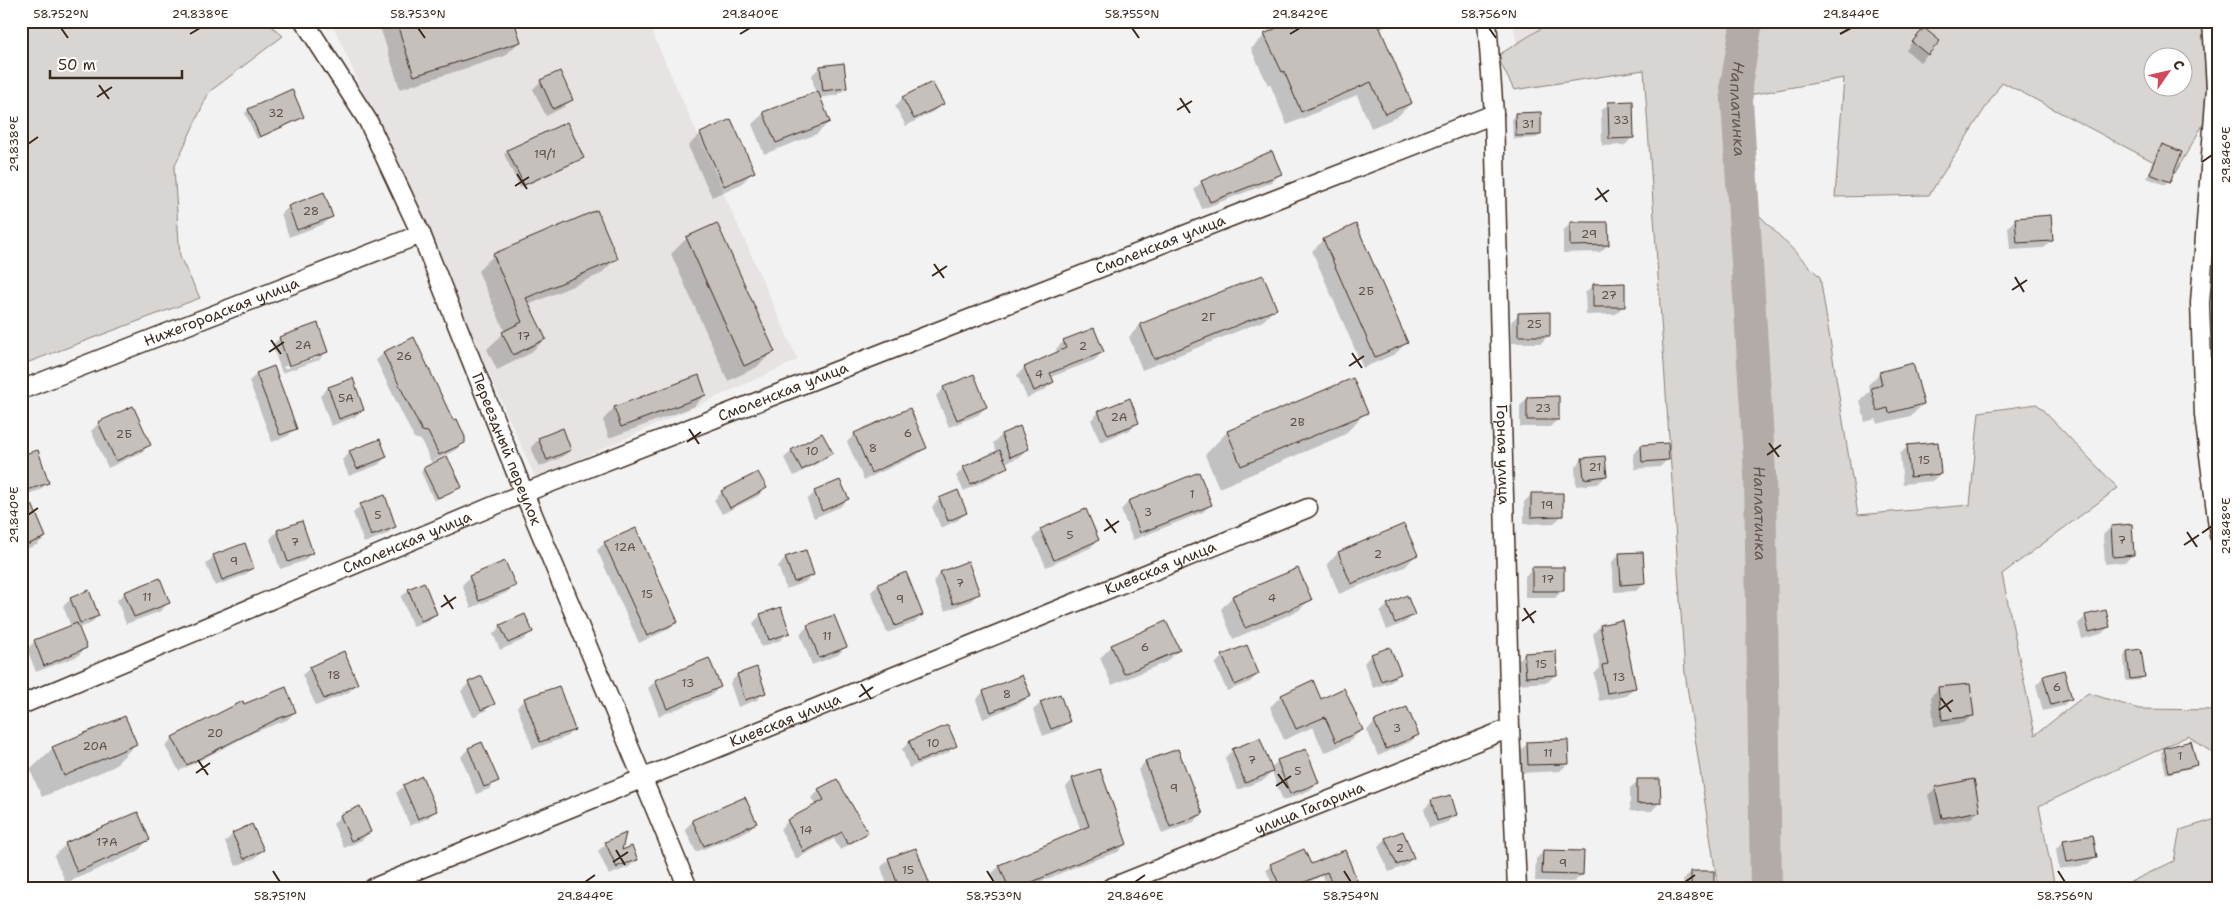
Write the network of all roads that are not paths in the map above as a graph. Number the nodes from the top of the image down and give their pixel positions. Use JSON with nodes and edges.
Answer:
{"nodes":[{"id":1,"x":304,"y":21,"type":"edge"},
{"id":2,"x":1487,"y":21,"type":"edge"},
{"id":3,"x":2212,"y":21,"type":"edge"},
{"id":4,"x":1494,"y":114,"type":"junction"},
{"id":5,"x":421,"y":234,"type":"junction"},
{"id":6,"x":21,"y":390,"type":"edge"},
{"id":7,"x":524,"y":493,"type":"junction"},
{"id":8,"x":1308,"y":508,"type":"dead end"},
{"id":9,"x":2219,"y":535,"type":"edge"},
{"id":10,"x":21,"y":705,"type":"edge"},
{"id":11,"x":1510,"y":728,"type":"junction"},
{"id":12,"x":642,"y":778,"type":"junction"},
{"id":13,"x":373,"y":888,"type":"edge"},
{"id":14,"x":688,"y":888,"type":"edge"},
{"id":15,"x":1110,"y":888,"type":"edge"},
{"id":16,"x":1517,"y":888,"type":"edge"}],
"edges":[{"from":1,"to":5,"type":"street","name":"Переездный переулок"},
{"from":2,"to":4,"type":"street","name":"Горная улица"},
{"from":3,"to":9,"type":"street"},
{"from":4,"to":7,"type":"street","name":"Смоленская улица"},
{"from":4,"to":11,"type":"street","name":"Горная улица"},
{"from":5,"to":6,"type":"street","name":"Нижегородская улица"},
{"from":5,"to":7,"type":"street","name":"Переездный переулок"},
{"from":7,"to":10,"type":"street","name":"Смоленская улица"},
{"from":7,"to":12,"type":"street","name":"Переездный переулок"},
{"from":8,"to":12,"type":"street","name":"Киевская улица"},
{"from":11,"to":15,"type":"street","name":"улица Гагарина"},
{"from":11,"to":16,"type":"street","name":"Горная улица"},
{"from":12,"to":13,"type":"street","name":"Киевская улица"},
{"from":12,"to":14,"type":"street","name":"Переездный переулок"}]}
